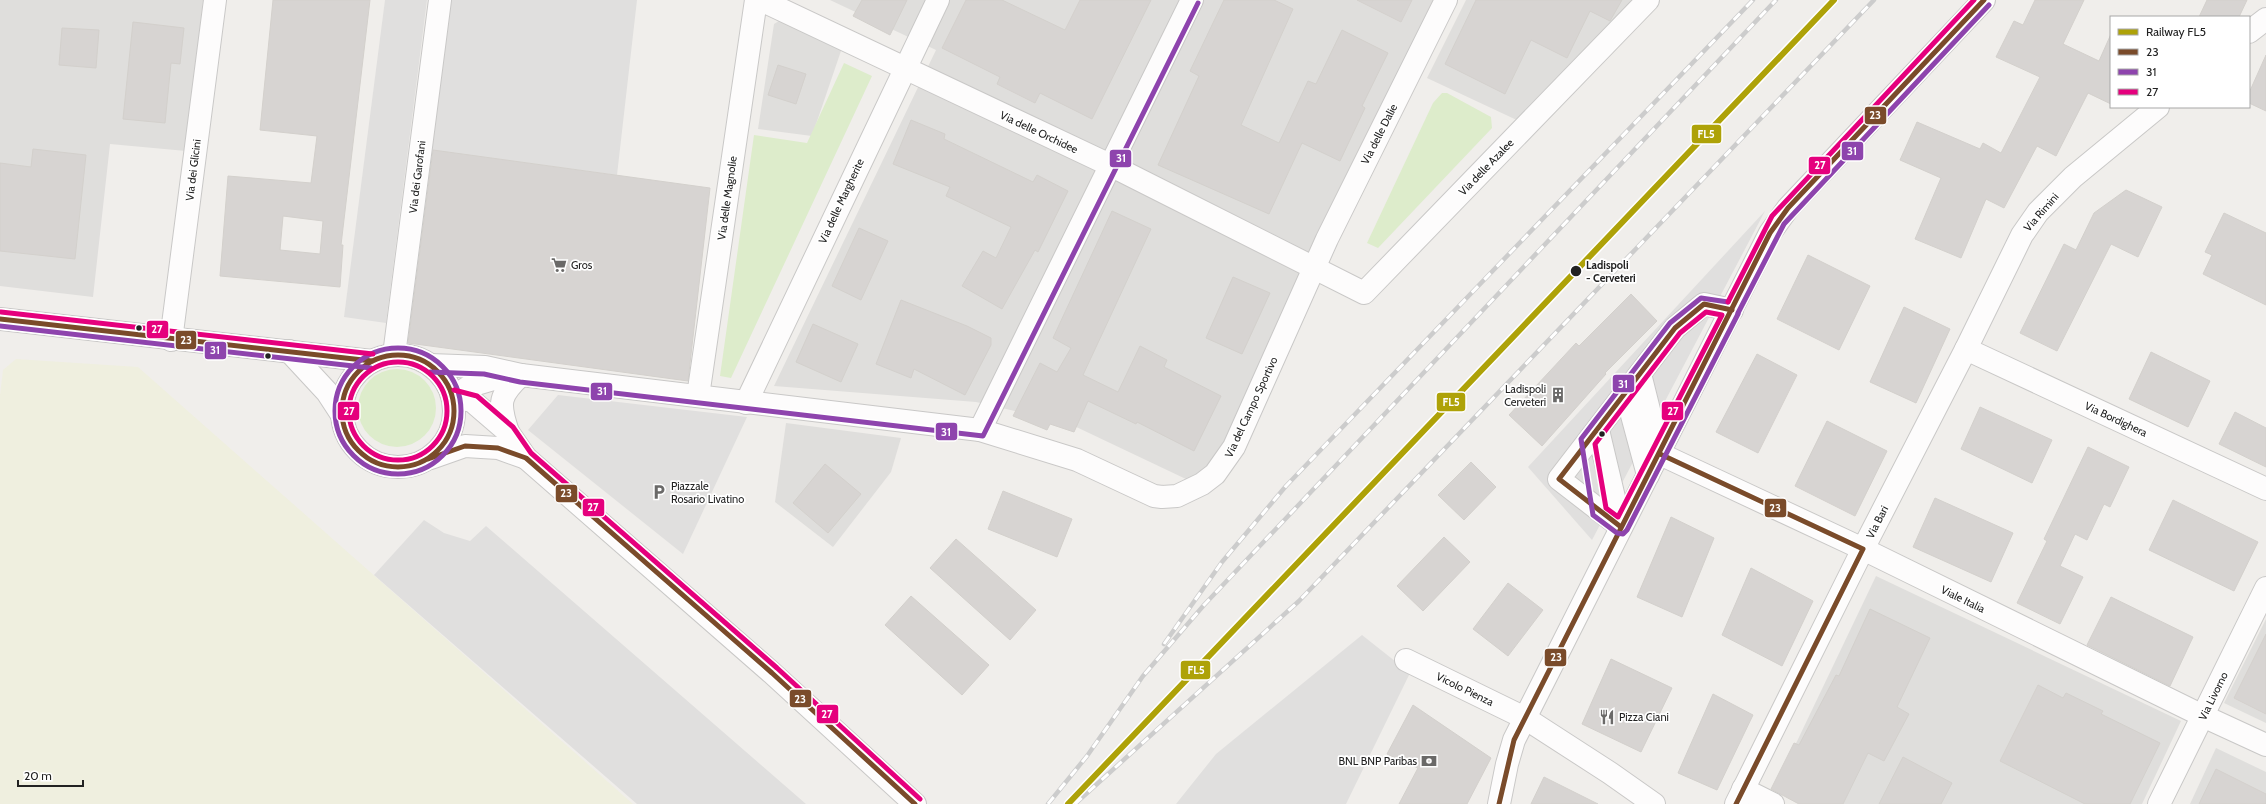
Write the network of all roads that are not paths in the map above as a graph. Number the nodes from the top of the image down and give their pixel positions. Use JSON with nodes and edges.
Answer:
{"nodes":[{"id":1,"x":216,"y":0,"type":"edge"},
{"id":2,"x":440,"y":0,"type":"edge"},
{"id":3,"x":756,"y":0,"type":"edge"},
{"id":4,"x":761,"y":0,"type":"edge"},
{"id":5,"x":938,"y":0,"type":"edge"},
{"id":6,"x":1192,"y":0,"type":"edge"},
{"id":7,"x":1446,"y":0,"type":"edge"},
{"id":8,"x":1648,"y":0,"type":"edge"},
{"id":9,"x":1984,"y":0,"type":"edge"},
{"id":10,"x":2266,"y":18,"type":"edge"},
{"id":11,"x":2250,"y":31,"type":"edge"},
{"id":12,"x":904,"y":68,"type":"junction"},
{"id":13,"x":2157,"y":108,"type":"edge"},
{"id":14,"x":1112,"y":166,"type":"junction"},
{"id":15,"x":1313,"y":269,"type":"junction"},
{"id":16,"x":1732,"y":310,"type":"junction"},
{"id":17,"x":0,"y":319,"type":"edge"},
{"id":18,"x":171,"y":340,"type":"junction"},
{"id":19,"x":1966,"y":349,"type":"junction"},
{"id":20,"x":289,"y":351,"type":"junction"},
{"id":21,"x":394,"y":355,"type":"junction"},
{"id":22,"x":372,"y":361,"type":"junction"},
{"id":23,"x":430,"y":365,"type":"junction"},
{"id":24,"x":1646,"y":367,"type":"junction"},
{"id":25,"x":518,"y":374,"type":"junction"},
{"id":26,"x":1626,"y":393,"type":"junction"},
{"id":27,"x":698,"y":396,"type":"junction"},
{"id":28,"x":453,"y":397,"type":"junction"},
{"id":29,"x":746,"y":403,"type":"junction"},
{"id":30,"x":342,"y":415,"type":"junction"},
{"id":31,"x":980,"y":430,"type":"junction"},
{"id":32,"x":508,"y":432,"type":"junction"},
{"id":33,"x":1593,"y":436,"type":"junction"},
{"id":34,"x":1664,"y":446,"type":"junction"},
{"id":35,"x":526,"y":458,"type":"junction"},
{"id":36,"x":428,"y":459,"type":"junction"},
{"id":37,"x":1648,"y":475,"type":"junction"},
{"id":38,"x":2266,"y":489,"type":"edge"},
{"id":39,"x":1600,"y":512,"type":"junction"},
{"id":40,"x":1621,"y":527,"type":"junction"},
{"id":41,"x":1863,"y":549,"type":"junction"},
{"id":42,"x":2266,"y":588,"type":"edge"},
{"id":43,"x":1406,"y":660,"type":"dead end"},
{"id":44,"x":2203,"y":716,"type":"junction"},
{"id":45,"x":1525,"y":718,"type":"junction"},
{"id":46,"x":2266,"y":745,"type":"edge"},
{"id":47,"x":1740,"y":796,"type":"edge"},
{"id":48,"x":915,"y":804,"type":"edge"},
{"id":49,"x":1499,"y":804,"type":"edge"},
{"id":50,"x":1654,"y":804,"type":"edge"},
{"id":51,"x":1773,"y":804,"type":"edge"},
{"id":52,"x":2159,"y":804,"type":"edge"}],
"edges":[{"from":1,"to":18,"type":"street","name":"Via dei Glicini"},
{"from":2,"to":21,"type":"street","name":"Via dei Garofani"},
{"from":3,"to":27,"type":"street","name":"Via delle Magnolie"},
{"from":4,"to":12,"type":"street","name":"Via delle Orchidee"},
{"from":5,"to":12,"type":"street","name":"Via delle Margherite"},
{"from":6,"to":14,"type":"street"},
{"from":7,"to":15,"type":"street","name":"Via delle Dalie"},
{"from":8,"to":15,"type":"street","name":"Via delle Azalee"},
{"from":9,"to":16,"type":"street"},
{"from":10,"to":11,"type":"street"},
{"from":12,"to":14,"type":"street","name":"Via delle Orchidee"},
{"from":12,"to":29,"type":"street","name":"Via delle Margherite"},
{"from":13,"to":19,"type":"street","name":"Via Rimini"},
{"from":14,"to":15,"type":"street","name":"Via delle Orchidee"},
{"from":14,"to":31,"type":"street"},
{"from":15,"to":31,"type":"street","name":"Via del Campo Sportivo"},
{"from":16,"to":24,"type":"street"},
{"from":16,"to":34,"type":"street"},
{"from":17,"to":18,"type":"street"},
{"from":18,"to":20,"type":"street"},
{"from":19,"to":38,"type":"street","name":"Via Bordighera"},
{"from":19,"to":41,"type":"street","name":"Via Bari"},
{"from":20,"to":22,"type":"street"},
{"from":20,"to":30,"type":"street"},
{"from":21,"to":22,"type":"street"},
{"from":21,"to":23,"type":"street"},
{"from":22,"to":30,"type":"street"},
{"from":23,"to":25,"type":"street","name":"Via del Campo Sportivo"},
{"from":23,"to":28,"type":"street"},
{"from":24,"to":26,"type":"street"},
{"from":24,"to":34,"type":"street"},
{"from":25,"to":27,"type":"street","name":"Via del Campo Sportivo"},
{"from":25,"to":28,"type":"street","name":"Via del Campo Sportivo"},
{"from":25,"to":32,"type":"street"},
{"from":26,"to":33,"type":"street"},
{"from":26,"to":37,"type":"street"},
{"from":27,"to":29,"type":"street","name":"Via del Campo Sportivo"},
{"from":28,"to":32,"type":"street"},
{"from":28,"to":36,"type":"street"},
{"from":29,"to":31,"type":"street","name":"Via del Campo Sportivo"},
{"from":30,"to":36,"type":"street"},
{"from":32,"to":35,"type":"street"},
{"from":33,"to":39,"type":"street"},
{"from":33,"to":39,"type":"street"},
{"from":33,"to":40,"type":"street"},
{"from":34,"to":37,"type":"street"},
{"from":34,"to":41,"type":"street","name":"Viale Italia"},
{"from":35,"to":36,"type":"street"},
{"from":35,"to":48,"type":"street"},
{"from":37,"to":40,"type":"street"},
{"from":39,"to":40,"type":"street"},
{"from":40,"to":45,"type":"street"},
{"from":41,"to":44,"type":"street","name":"Viale Italia"},
{"from":41,"to":47,"type":"street","name":"Via Bari"},
{"from":42,"to":44,"type":"street","name":"Via Livorno"},
{"from":43,"to":45,"type":"street","name":"Vicolo Pienza"},
{"from":44,"to":46,"type":"street","name":"Viale Italia"},
{"from":44,"to":52,"type":"street","name":"Via Livorno"},
{"from":45,"to":49,"type":"street"},
{"from":45,"to":50,"type":"street","name":"Vicolo Pienza"},
{"from":47,"to":51,"type":"street"}]}
